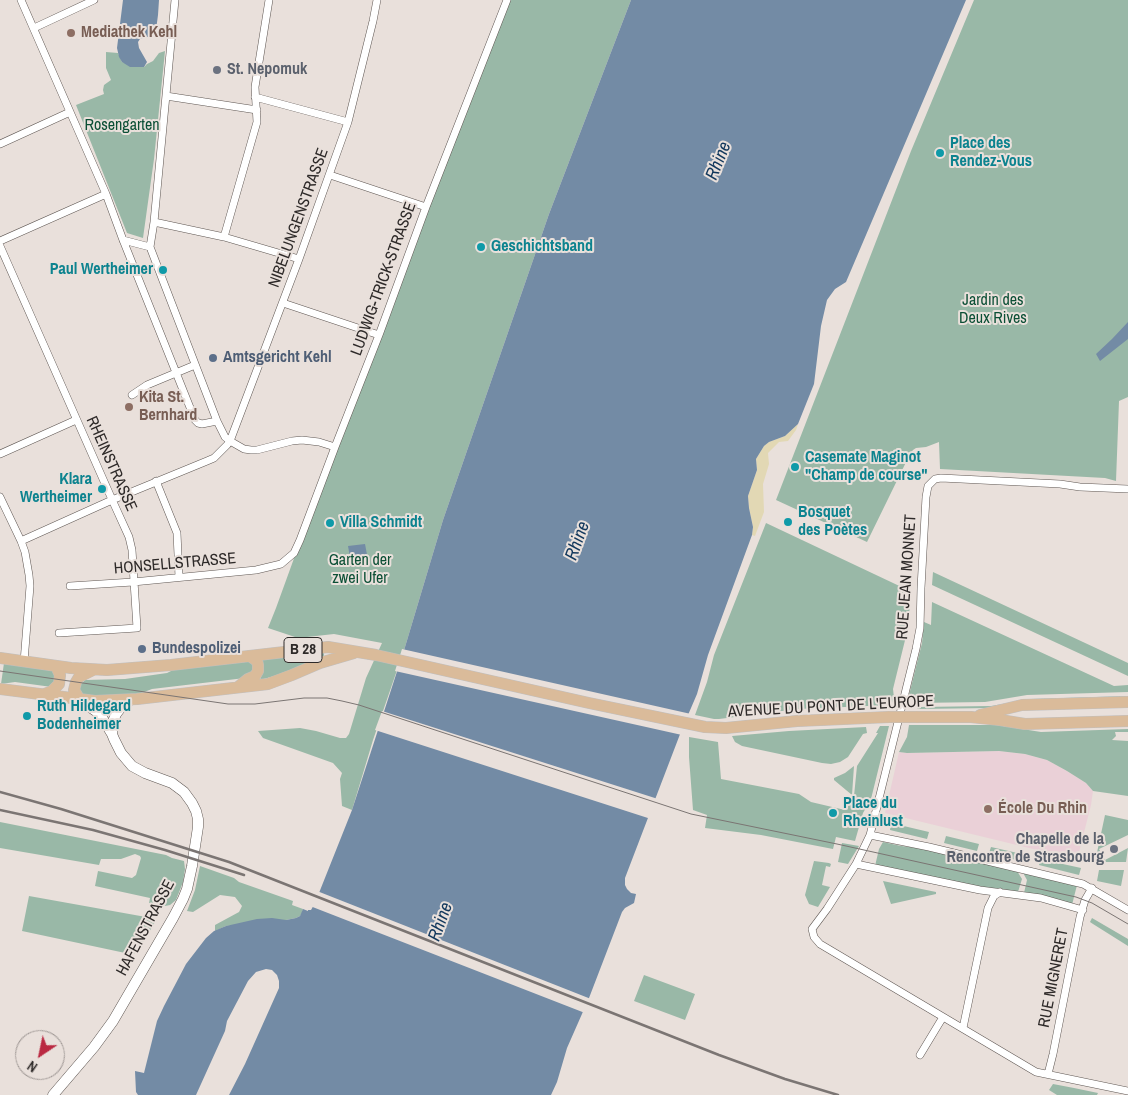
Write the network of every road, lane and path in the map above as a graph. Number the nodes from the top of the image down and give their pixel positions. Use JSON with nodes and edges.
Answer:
{"nodes":[{"id":1,"x":21,"y":0,"type":"edge"},
{"id":2,"x":94,"y":0,"type":"edge"},
{"id":3,"x":175,"y":0,"type":"edge"},
{"id":4,"x":269,"y":0,"type":"edge"},
{"id":5,"x":377,"y":0,"type":"edge"},
{"id":6,"x":507,"y":0,"type":"edge"},
{"id":7,"x":34,"y":28,"type":"junction"},
{"id":8,"x":166,"y":96,"type":"junction"},
{"id":9,"x":255,"y":97,"type":"junction"},
{"id":10,"x":257,"y":110,"type":"junction"},
{"id":11,"x":70,"y":112,"type":"junction"},
{"id":12,"x":348,"y":122,"type":"junction"},
{"id":13,"x":0,"y":144,"type":"edge"},
{"id":14,"x":330,"y":175,"type":"junction"},
{"id":15,"x":106,"y":194,"type":"junction"},
{"id":16,"x":426,"y":207,"type":"junction"},
{"id":17,"x":154,"y":222,"type":"junction"},
{"id":18,"x":224,"y":237,"type":"junction"},
{"id":19,"x":123,"y":240,"type":"junction"},
{"id":20,"x":0,"y":241,"type":"edge"},
{"id":21,"x":0,"y":246,"type":"edge"},
{"id":22,"x":150,"y":247,"type":"junction"},
{"id":23,"x":299,"y":259,"type":"junction"},
{"id":24,"x":282,"y":302,"type":"junction"},
{"id":25,"x":379,"y":335,"type":"junction"},
{"id":26,"x":195,"y":365,"type":"junction"},
{"id":27,"x":176,"y":372,"type":"junction"},
{"id":28,"x":132,"y":395,"type":"dead end"},
{"id":29,"x":76,"y":420,"type":"junction"},
{"id":30,"x":217,"y":421,"type":"junction"},
{"id":31,"x":230,"y":441,"type":"junction"},
{"id":32,"x":335,"y":447,"type":"junction"},
{"id":33,"x":0,"y":454,"type":"edge"},
{"id":34,"x":156,"y":482,"type":"junction"},
{"id":35,"x":1128,"y":489,"type":"edge"},
{"id":36,"x":0,"y":498,"type":"edge"},
{"id":37,"x":112,"y":500,"type":"junction"},
{"id":38,"x":21,"y":541,"type":"junction"},
{"id":39,"x":281,"y":564,"type":"joint"},
{"id":40,"x":179,"y":577,"type":"junction"},
{"id":41,"x":133,"y":582,"type":"junction"},
{"id":42,"x":70,"y":586,"type":"dead end"},
{"id":43,"x":59,"y":633,"type":"dead end"},
{"id":44,"x":355,"y":652,"type":"junction"},
{"id":45,"x":250,"y":656,"type":"junction"},
{"id":46,"x":0,"y":658,"type":"edge"},
{"id":47,"x":24,"y":662,"type":"junction"},
{"id":48,"x":56,"y":666,"type":"junction"},
{"id":49,"x":94,"y":670,"type":"junction"},
{"id":50,"x":237,"y":688,"type":"junction"},
{"id":51,"x":0,"y":689,"type":"edge"},
{"id":52,"x":42,"y":695,"type":"junction"},
{"id":53,"x":80,"y":700,"type":"junction"},
{"id":54,"x":130,"y":700,"type":"junction"},
{"id":55,"x":1128,"y":702,"type":"edge"},
{"id":56,"x":971,"y":717,"type":"junction"},
{"id":57,"x":1128,"y":721,"type":"edge"},
{"id":58,"x":112,"y":734,"type":"junction"},
{"id":59,"x":870,"y":835,"type":"junction"},
{"id":60,"x":856,"y":864,"type":"junction"},
{"id":61,"x":1092,"y":888,"type":"junction"},
{"id":62,"x":1000,"y":892,"type":"junction"},
{"id":63,"x":1083,"y":910,"type":"junction"},
{"id":64,"x":1128,"y":910,"type":"edge"},
{"id":65,"x":943,"y":1017,"type":"junction"},
{"id":66,"x":963,"y":1028,"type":"junction"},
{"id":67,"x":920,"y":1055,"type":"dead end"},
{"id":68,"x":1048,"y":1074,"type":"junction"},
{"id":69,"x":1128,"y":1091,"type":"edge"},
{"id":70,"x":53,"y":1095,"type":"edge"}],
"edges":[{"from":1,"to":7,"type":"street"},
{"from":2,"to":7,"type":"street"},
{"from":3,"to":8,"type":"street"},
{"from":4,"to":9,"type":"street"},
{"from":5,"to":12,"type":"street","name":"NIBELUNGENSTRASSE"},
{"from":6,"to":16,"type":"street","name":"LUDWIG-TRICK-STRASSE"},
{"from":7,"to":11,"type":"street"},
{"from":8,"to":10,"type":"street"},
{"from":8,"to":17,"type":"street"},
{"from":9,"to":10,"type":"street"},
{"from":9,"to":12,"type":"street"},
{"from":10,"to":18,"type":"street"},
{"from":11,"to":13,"type":"street"},
{"from":11,"to":15,"type":"street"},
{"from":12,"to":14,"type":"street","name":"NIBELUNGENSTRASSE"},
{"from":14,"to":16,"type":"street"},
{"from":14,"to":23,"type":"street","name":"NIBELUNGENSTRASSE"},
{"from":15,"to":19,"type":"street"},
{"from":15,"to":20,"type":"street"},
{"from":16,"to":25,"type":"street","name":"LUDWIG-TRICK-STRASSE"},
{"from":17,"to":18,"type":"street"},
{"from":17,"to":22,"type":"street"},
{"from":18,"to":23,"type":"street"},
{"from":19,"to":22,"type":"street"},
{"from":19,"to":27,"type":"street"},
{"from":21,"to":29,"type":"street","name":"RHEINSTRASSE"},
{"from":22,"to":26,"type":"street"},
{"from":23,"to":24,"type":"street","name":"NIBELUNGENSTRASSE"},
{"from":24,"to":25,"type":"street"},
{"from":24,"to":31,"type":"street","name":"NIBELUNGENSTRASSE"},
{"from":25,"to":32,"type":"street","name":"LUDWIG-TRICK-STRASSE"},
{"from":26,"to":27,"type":"street"},
{"from":26,"to":30,"type":"street"},
{"from":27,"to":28,"type":"street"},
{"from":27,"to":30,"type":"street"},
{"from":29,"to":33,"type":"street"},
{"from":29,"to":37,"type":"street","name":"RHEINSTRASSE"},
{"from":30,"to":31,"type":"street"},
{"from":31,"to":32,"type":"street"},
{"from":31,"to":34,"type":"street"},
{"from":32,"to":39,"type":"street","name":"LUDWIG-TRICK-STRASSE"},
{"from":34,"to":37,"type":"street"},
{"from":34,"to":40,"type":"street"},
{"from":35,"to":59,"type":"street","name":"RUE JEAN MONNET"},
{"from":36,"to":38,"type":"street"},
{"from":37,"to":38,"type":"street"},
{"from":37,"to":41,"type":"street","name":"RHEINSTRASSE"},
{"from":38,"to":47,"type":"street"},
{"from":39,"to":40,"type":"street","name":"HONSELLSTRASSE"},
{"from":40,"to":41,"type":"street","name":"HONSELLSTRASSE"},
{"from":41,"to":42,"type":"street","name":"HONSELLSTRASSE"},
{"from":41,"to":43,"type":"street","name":"RHEINSTRASSE"},
{"from":44,"to":45,"type":"main road","number":"B 28"},
{"from":44,"to":50,"type":"main road","number":"B 28"},
{"from":44,"to":56,"type":"main road","name":"AVENUE DU PONT DE L'EUROPE","bridge":true},
{"from":45,"to":49,"type":"main road","number":"B 28"},
{"from":45,"to":50,"type":"main road"},
{"from":46,"to":47,"type":"main road","number":"B 28"},
{"from":47,"to":48,"type":"main road","number":"B 28"},
{"from":48,"to":49,"type":"main road","number":"B 28"},
{"from":48,"to":52,"type":"main road"},
{"from":49,"to":53,"type":"main road"},
{"from":50,"to":54,"type":"main road","number":"B 28"},
{"from":51,"to":52,"type":"main road","number":"B 28"},
{"from":52,"to":53,"type":"main road","number":"B 28"},
{"from":53,"to":54,"type":"main road","number":"B 28"},
{"from":53,"to":58,"type":"street","name":"HAFENSTRASSE"},
{"from":54,"to":58,"type":"street"},
{"from":55,"to":56,"type":"main road","name":"AVENUE DU PONT DE L'EUROPE"},
{"from":56,"to":57,"type":"main road","name":"AVENUE DU PONT DE L'EUROPE"},
{"from":58,"to":70,"type":"street","name":"HAFENSTRASSE"},
{"from":59,"to":60,"type":"street","name":"RUE JEAN MONNET"},
{"from":59,"to":61,"type":"street"},
{"from":60,"to":62,"type":"street"},
{"from":60,"to":65,"type":"street","name":"RUE JEAN MONNET"},
{"from":61,"to":63,"type":"street","name":"RUE MIGNERET"},
{"from":61,"to":64,"type":"street"},
{"from":62,"to":63,"type":"street"},
{"from":62,"to":66,"type":"street"},
{"from":63,"to":68,"type":"street","name":"RUE MIGNERET"},
{"from":65,"to":66,"type":"street"},
{"from":65,"to":67,"type":"street"},
{"from":66,"to":68,"type":"street"},
{"from":68,"to":69,"type":"street"}]}
